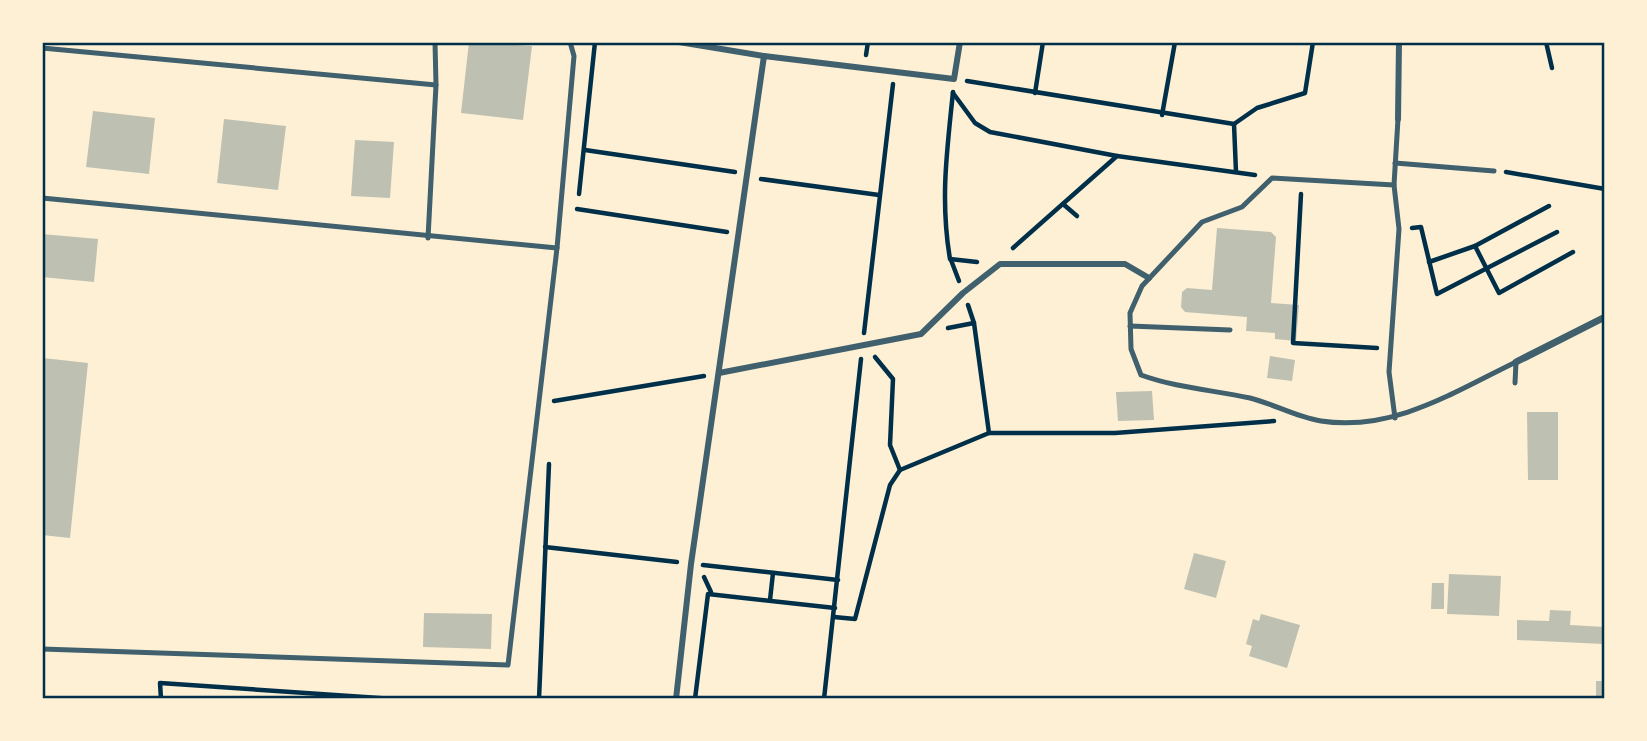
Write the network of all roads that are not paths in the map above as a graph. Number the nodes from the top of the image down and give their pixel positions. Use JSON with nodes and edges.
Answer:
{"nodes":[{"id":1,"x":435,"y":42,"type":"edge"},
{"id":2,"x":570,"y":42,"type":"edge"},
{"id":3,"x":679,"y":42,"type":"edge"},
{"id":4,"x":960,"y":42,"type":"edge"},
{"id":5,"x":1399,"y":42,"type":"edge"},
{"id":6,"x":42,"y":48,"type":"edge"},
{"id":7,"x":765,"y":56,"type":"junction"},
{"id":8,"x":436,"y":85,"type":"junction"},
{"id":9,"x":1398,"y":119,"type":"joint"},
{"id":10,"x":1395,"y":163,"type":"junction"},
{"id":11,"x":1494,"y":171,"type":"dead end"},
{"id":12,"x":1394,"y":185,"type":"junction"},
{"id":13,"x":42,"y":198,"type":"edge"},
{"id":14,"x":428,"y":238,"type":"junction"},
{"id":15,"x":557,"y":248,"type":"junction"},
{"id":16,"x":1149,"y":278,"type":"junction"},
{"id":17,"x":1605,"y":317,"type":"edge"},
{"id":18,"x":1130,"y":326,"type":"junction"},
{"id":19,"x":1230,"y":330,"type":"dead end"},
{"id":20,"x":1516,"y":362,"type":"junction"},
{"id":21,"x":719,"y":373,"type":"junction"},
{"id":22,"x":1515,"y":383,"type":"dead end"},
{"id":23,"x":1395,"y":418,"type":"junction"},
{"id":24,"x":42,"y":649,"type":"edge"},
{"id":25,"x":676,"y":699,"type":"edge"}],
"edges":[{"from":1,"to":8,"type":"lane"},
{"from":2,"to":15,"type":"lane"},
{"from":3,"to":7,"type":"street"},
{"from":4,"to":7,"type":"street"},
{"from":5,"to":9,"type":"street"},
{"from":6,"to":8,"type":"lane"},
{"from":7,"to":21,"type":"street"},
{"from":8,"to":14,"type":"lane"},
{"from":9,"to":10,"type":"lane"},
{"from":10,"to":11,"type":"lane"},
{"from":10,"to":12,"type":"lane"},
{"from":12,"to":16,"type":"lane"},
{"from":12,"to":23,"type":"lane"},
{"from":13,"to":14,"type":"lane"},
{"from":14,"to":15,"type":"lane"},
{"from":15,"to":24,"type":"lane"},
{"from":16,"to":18,"type":"lane"},
{"from":16,"to":21,"type":"street"},
{"from":17,"to":20,"type":"street"},
{"from":18,"to":19,"type":"lane"},
{"from":18,"to":23,"type":"lane"},
{"from":20,"to":22,"type":"lane"},
{"from":20,"to":23,"type":"lane"},
{"from":21,"to":25,"type":"street"}]}
